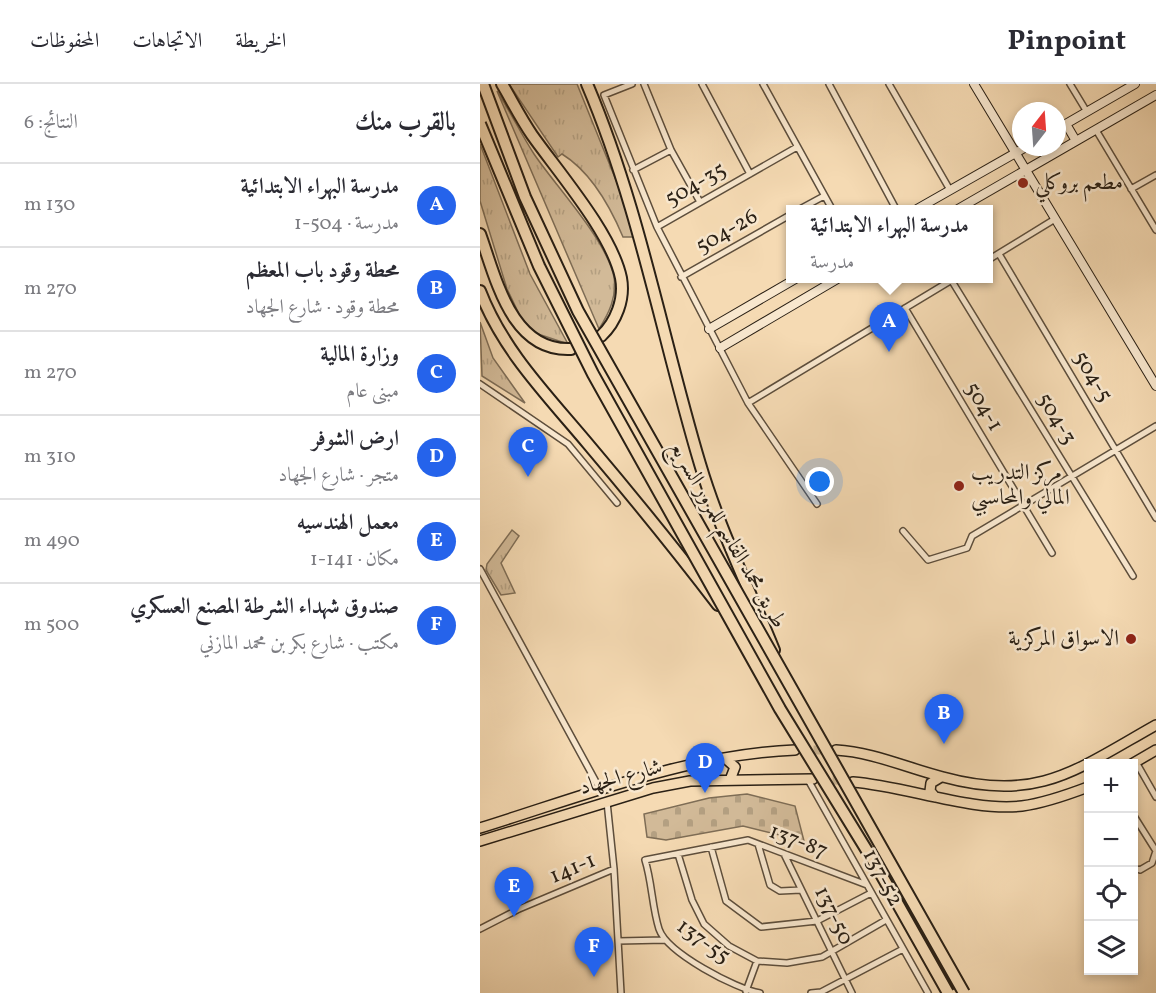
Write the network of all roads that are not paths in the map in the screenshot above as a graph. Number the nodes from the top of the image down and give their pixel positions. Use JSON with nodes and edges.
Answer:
{"nodes":[{"id":1,"x":483,"y":84,"type":"edge"},
{"id":2,"x":502,"y":84,"type":"edge"},
{"id":3,"x":632,"y":84,"type":"edge"},
{"id":4,"x":644,"y":84,"type":"edge"},
{"id":5,"x":702,"y":84,"type":"edge"},
{"id":6,"x":763,"y":84,"type":"edge"},
{"id":7,"x":828,"y":84,"type":"edge"},
{"id":8,"x":889,"y":84,"type":"edge"},
{"id":9,"x":974,"y":84,"type":"edge"},
{"id":10,"x":1070,"y":84,"type":"edge"},
{"id":11,"x":1135,"y":84,"type":"edge"},
{"id":12,"x":588,"y":85,"type":"edge"},
{"id":13,"x":1156,"y":95,"type":"edge"},
{"id":14,"x":1087,"y":112,"type":"junction"},
{"id":15,"x":480,"y":124,"type":"edge"},
{"id":16,"x":1066,"y":124,"type":"joint"},
{"id":17,"x":1096,"y":130,"type":"junction"},
{"id":18,"x":1076,"y":141,"type":"junction"},
{"id":19,"x":1012,"y":146,"type":"edge"},
{"id":20,"x":797,"y":147,"type":"junction"},
{"id":21,"x":671,"y":150,"type":"junction"},
{"id":22,"x":1012,"y":155,"type":"edge"},
{"id":23,"x":1018,"y":156,"type":"edge"},
{"id":24,"x":633,"y":171,"type":"junction"},
{"id":25,"x":1026,"y":171,"type":"junction"},
{"id":26,"x":750,"y":174,"type":"junction"},
{"id":27,"x":1156,"y":175,"type":"edge"},
{"id":28,"x":1131,"y":189,"type":"junction"},
{"id":29,"x":950,"y":190,"type":"junction"},
{"id":30,"x":824,"y":196,"type":"junction"},
{"id":31,"x":699,"y":202,"type":"junction"},
{"id":32,"x":809,"y":205,"type":"edge"},
{"id":33,"x":829,"y":205,"type":"edge"},
{"id":34,"x":893,"y":205,"type":"edge"},
{"id":35,"x":925,"y":205,"type":"edge"},
{"id":36,"x":967,"y":205,"type":"edge"},
{"id":37,"x":786,"y":217,"type":"edge"},
{"id":38,"x":1055,"y":219,"type":"junction"},
{"id":39,"x":657,"y":227,"type":"junction"},
{"id":40,"x":1156,"y":230,"type":"edge"},
{"id":41,"x":480,"y":234,"type":"edge"},
{"id":42,"x":999,"y":254,"type":"junction"},
{"id":43,"x":993,"y":257,"type":"edge"},
{"id":44,"x":681,"y":277,"type":"junction"},
{"id":45,"x":790,"y":283,"type":"edge"},
{"id":46,"x":832,"y":283,"type":"edge"},
{"id":47,"x":946,"y":283,"type":"edge"},
{"id":48,"x":954,"y":283,"type":"edge"},
{"id":49,"x":480,"y":291,"type":"edge"},
{"id":50,"x":905,"y":308,"type":"junction"},
{"id":51,"x":709,"y":329,"type":"junction"},
{"id":52,"x":601,"y":336,"type":"dead end"},
{"id":53,"x":720,"y":348,"type":"junction"},
{"id":54,"x":571,"y":349,"type":"dead end"},
{"id":55,"x":1155,"y":383,"type":"edge"},
{"id":56,"x":480,"y":384,"type":"edge"},
{"id":57,"x":748,"y":403,"type":"junction"},
{"id":58,"x":1156,"y":426,"type":"edge"},
{"id":59,"x":1116,"y":450,"type":"junction"},
{"id":60,"x":1071,"y":476,"type":"junction"},
{"id":61,"x":617,"y":503,"type":"dead end"},
{"id":62,"x":818,"y":504,"type":"dead end"},
{"id":63,"x":1023,"y":506,"type":"junction"},
{"id":64,"x":1156,"y":518,"type":"edge"},
{"id":65,"x":903,"y":531,"type":"dead end"},
{"id":66,"x":1052,"y":553,"type":"dead end"},
{"id":67,"x":480,"y":569,"type":"edge"},
{"id":68,"x":1133,"y":576,"type":"dead end"},
{"id":69,"x":735,"y":628,"type":"junction"},
{"id":70,"x":783,"y":672,"type":"junction"},
{"id":71,"x":1156,"y":725,"type":"edge"},
{"id":72,"x":795,"y":750,"type":"tunnel mouth"},
{"id":73,"x":836,"y":750,"type":"tunnel mouth"},
{"id":74,"x":1156,"y":750,"type":"edge"},
{"id":75,"x":726,"y":759,"type":"junction"},
{"id":76,"x":1138,"y":761,"type":"edge"},
{"id":77,"x":1138,"y":769,"type":"edge"},
{"id":78,"x":942,"y":777,"type":"junction"},
{"id":79,"x":810,"y":778,"type":"joint"},
{"id":80,"x":730,"y":780,"type":"junction"},
{"id":81,"x":853,"y":782,"type":"tunnel mouth"},
{"id":82,"x":1084,"y":790,"type":"edge"},
{"id":83,"x":601,"y":791,"type":"junction"},
{"id":84,"x":935,"y":796,"type":"junction"},
{"id":85,"x":1156,"y":797,"type":"edge"},
{"id":86,"x":606,"y":801,"type":"junction"},
{"id":87,"x":1138,"y":822,"type":"edge"},
{"id":88,"x":480,"y":828,"type":"edge"},
{"id":89,"x":480,"y":841,"type":"edge"},
{"id":90,"x":758,"y":844,"type":"junction"},
{"id":91,"x":711,"y":847,"type":"junction"},
{"id":92,"x":1156,"y":851,"type":"edge"},
{"id":93,"x":678,"y":854,"type":"junction"},
{"id":94,"x":784,"y":854,"type":"junction"},
{"id":95,"x":645,"y":860,"type":"joint"},
{"id":96,"x":614,"y":869,"type":"junction"},
{"id":97,"x":1138,"y":869,"type":"edge"},
{"id":98,"x":867,"y":885,"type":"junction"},
{"id":99,"x":801,"y":890,"type":"junction"},
{"id":100,"x":871,"y":893,"type":"junction"},
{"id":101,"x":886,"y":920,"type":"junction"},
{"id":102,"x":817,"y":921,"type":"junction"},
{"id":103,"x":480,"y":929,"type":"edge"},
{"id":104,"x":666,"y":940,"type":"junction"},
{"id":105,"x":618,"y":941,"type":"junction"},
{"id":106,"x":903,"y":949,"type":"junction"},
{"id":107,"x":832,"y":952,"type":"junction"},
{"id":108,"x":757,"y":962,"type":"junction"},
{"id":109,"x":845,"y":980,"type":"junction"},
{"id":110,"x":746,"y":991,"type":"junction"},
{"id":111,"x":821,"y":992,"type":"edge"},
{"id":112,"x":621,"y":993,"type":"edge"},
{"id":113,"x":760,"y":993,"type":"edge"},
{"id":114,"x":811,"y":993,"type":"edge"},
{"id":115,"x":852,"y":993,"type":"edge"},
{"id":116,"x":928,"y":993,"type":"edge"},
{"id":117,"x":948,"y":993,"type":"edge"},
{"id":118,"x":964,"y":993,"type":"edge"}],
"edges":[{"from":1,"to":70,"type":"highway","name":"طريق محمد القاسم للمرور السريع","bridge":true},
{"from":2,"to":52,"type":"highway"},
{"from":3,"to":24,"type":"street"},
{"from":4,"to":21,"type":"street"},
{"from":5,"to":26,"type":"street"},
{"from":6,"to":20,"type":"street"},
{"from":7,"to":34,"type":"street"},
{"from":8,"to":29,"type":"street"},
{"from":9,"to":19,"type":"street"},
{"from":10,"to":14,"type":"street"},
{"from":11,"to":14,"type":"street"},
{"from":12,"to":70,"type":"highway","bridge":true},
{"from":13,"to":17,"type":"street"},
{"from":14,"to":16,"type":"street"},
{"from":15,"to":69,"type":"highway","name":"طريق محمد القاسم للمرور السريع","bridge":true},
{"from":16,"to":18,"type":"street"},
{"from":17,"to":18,"type":"street"},
{"from":17,"to":28,"type":"street"},
{"from":18,"to":25,"type":"street"},
{"from":20,"to":26,"type":"street","name":"504-35"},
{"from":20,"to":30,"type":"street"},
{"from":21,"to":24,"type":"street"},
{"from":21,"to":31,"type":"street"},
{"from":22,"to":29,"type":"street"},
{"from":23,"to":25,"type":"street"},
{"from":24,"to":39,"type":"street"},
{"from":25,"to":36,"type":"street"},
{"from":25,"to":38,"type":"street"},
{"from":26,"to":31,"type":"street","name":"504-35"},
{"from":27,"to":28,"type":"street"},
{"from":28,"to":40,"type":"street"},
{"from":29,"to":35,"type":"street"},
{"from":30,"to":32,"type":"street"},
{"from":30,"to":33,"type":"street"},
{"from":31,"to":39,"type":"street","name":"504-35"},
{"from":37,"to":44,"type":"street","name":"504-26"},
{"from":38,"to":42,"type":"street"},
{"from":38,"to":55,"type":"street"},
{"from":39,"to":44,"type":"street","name":"504-35"},
{"from":41,"to":54,"type":"highway"},
{"from":42,"to":43,"type":"street"},
{"from":42,"to":59,"type":"street","name":"504-5"},
{"from":44,"to":51,"type":"street","name":"504-35"},
{"from":45,"to":51,"type":"street"},
{"from":46,"to":53,"type":"street"},
{"from":47,"to":50,"type":"street"},
{"from":48,"to":60,"type":"street","name":"504-3"},
{"from":49,"to":69,"type":"highway","bridge":true},
{"from":50,"to":57,"type":"street"},
{"from":50,"to":63,"type":"street","name":"504-1"},
{"from":51,"to":53,"type":"street","name":"504-35"},
{"from":53,"to":57,"type":"street","name":"504-35"},
{"from":56,"to":61,"type":"street"},
{"from":57,"to":62,"type":"street","name":"504-35"},
{"from":58,"to":59,"type":"street"},
{"from":59,"to":60,"type":"street"},
{"from":59,"to":64,"type":"street","name":"504-5"},
{"from":60,"to":63,"type":"street"},
{"from":60,"to":68,"type":"street","name":"504-3"},
{"from":63,"to":65,"type":"street"},
{"from":63,"to":66,"type":"street","name":"504-1"},
{"from":67,"to":83,"type":"street"},
{"from":69,"to":117,"type":"highway","name":"طريق محمد القاسم للمرور السريع","bridge":true},
{"from":70,"to":118,"type":"highway","name":"طريق محمد القاسم للمرور السريع","bridge":true},
{"from":71,"to":78,"type":"main road"},
{"from":72,"to":75,"type":"main road","name":"شارع الجهاد"},
{"from":73,"to":78,"type":"main road"},
{"from":74,"to":76,"type":"main road"},
{"from":75,"to":80,"type":"main road"},
{"from":75,"to":83,"type":"main road","name":"شارع الجهاد"},
{"from":77,"to":85,"type":"street"},
{"from":78,"to":84,"type":"main road"},
{"from":79,"to":80,"type":"main road","name":"شارع الجهاد"},
{"from":79,"to":98,"type":"street","name":"137-52"},
{"from":80,"to":86,"type":"main road","name":"شارع الجهاد"},
{"from":81,"to":84,"type":"main road"},
{"from":82,"to":84,"type":"main road"},
{"from":83,"to":88,"type":"main road","name":"شارع الجهاد"},
{"from":86,"to":89,"type":"main road","name":"شارع الجهاد"},
{"from":86,"to":96,"type":"street"},
{"from":87,"to":92,"type":"street"},
{"from":90,"to":91,"type":"street","name":"137-87"},
{"from":90,"to":94,"type":"street","name":"137-87"},
{"from":90,"to":99,"type":"street"},
{"from":91,"to":93,"type":"street","name":"137-87"},
{"from":91,"to":102,"type":"street"},
{"from":92,"to":97,"type":"street"},
{"from":93,"to":95,"type":"street","name":"137-87"},
{"from":93,"to":108,"type":"street"},
{"from":94,"to":98,"type":"street","name":"137-87"},
{"from":94,"to":99,"type":"street","name":"137-50"},
{"from":95,"to":104,"type":"street","name":"137-55"},
{"from":96,"to":103,"type":"street","name":"141-1"},
{"from":96,"to":105,"type":"street"},
{"from":98,"to":100,"type":"street","name":"137-52"},
{"from":99,"to":102,"type":"street","name":"137-50"},
{"from":100,"to":101,"type":"street","name":"137-52"},
{"from":100,"to":102,"type":"street"},
{"from":101,"to":106,"type":"street","name":"137-52"},
{"from":101,"to":107,"type":"street"},
{"from":102,"to":107,"type":"street","name":"137-50"},
{"from":104,"to":105,"type":"street"},
{"from":104,"to":110,"type":"street","name":"137-55"},
{"from":105,"to":112,"type":"street"},
{"from":106,"to":109,"type":"street"},
{"from":106,"to":116,"type":"street","name":"137-52"},
{"from":107,"to":108,"type":"street"},
{"from":107,"to":109,"type":"street","name":"137-50"},
{"from":108,"to":110,"type":"street"},
{"from":109,"to":111,"type":"street"},
{"from":109,"to":115,"type":"street","name":"137-50"},
{"from":110,"to":113,"type":"street","name":"137-55"},
{"from":111,"to":114,"type":"street"}]}
